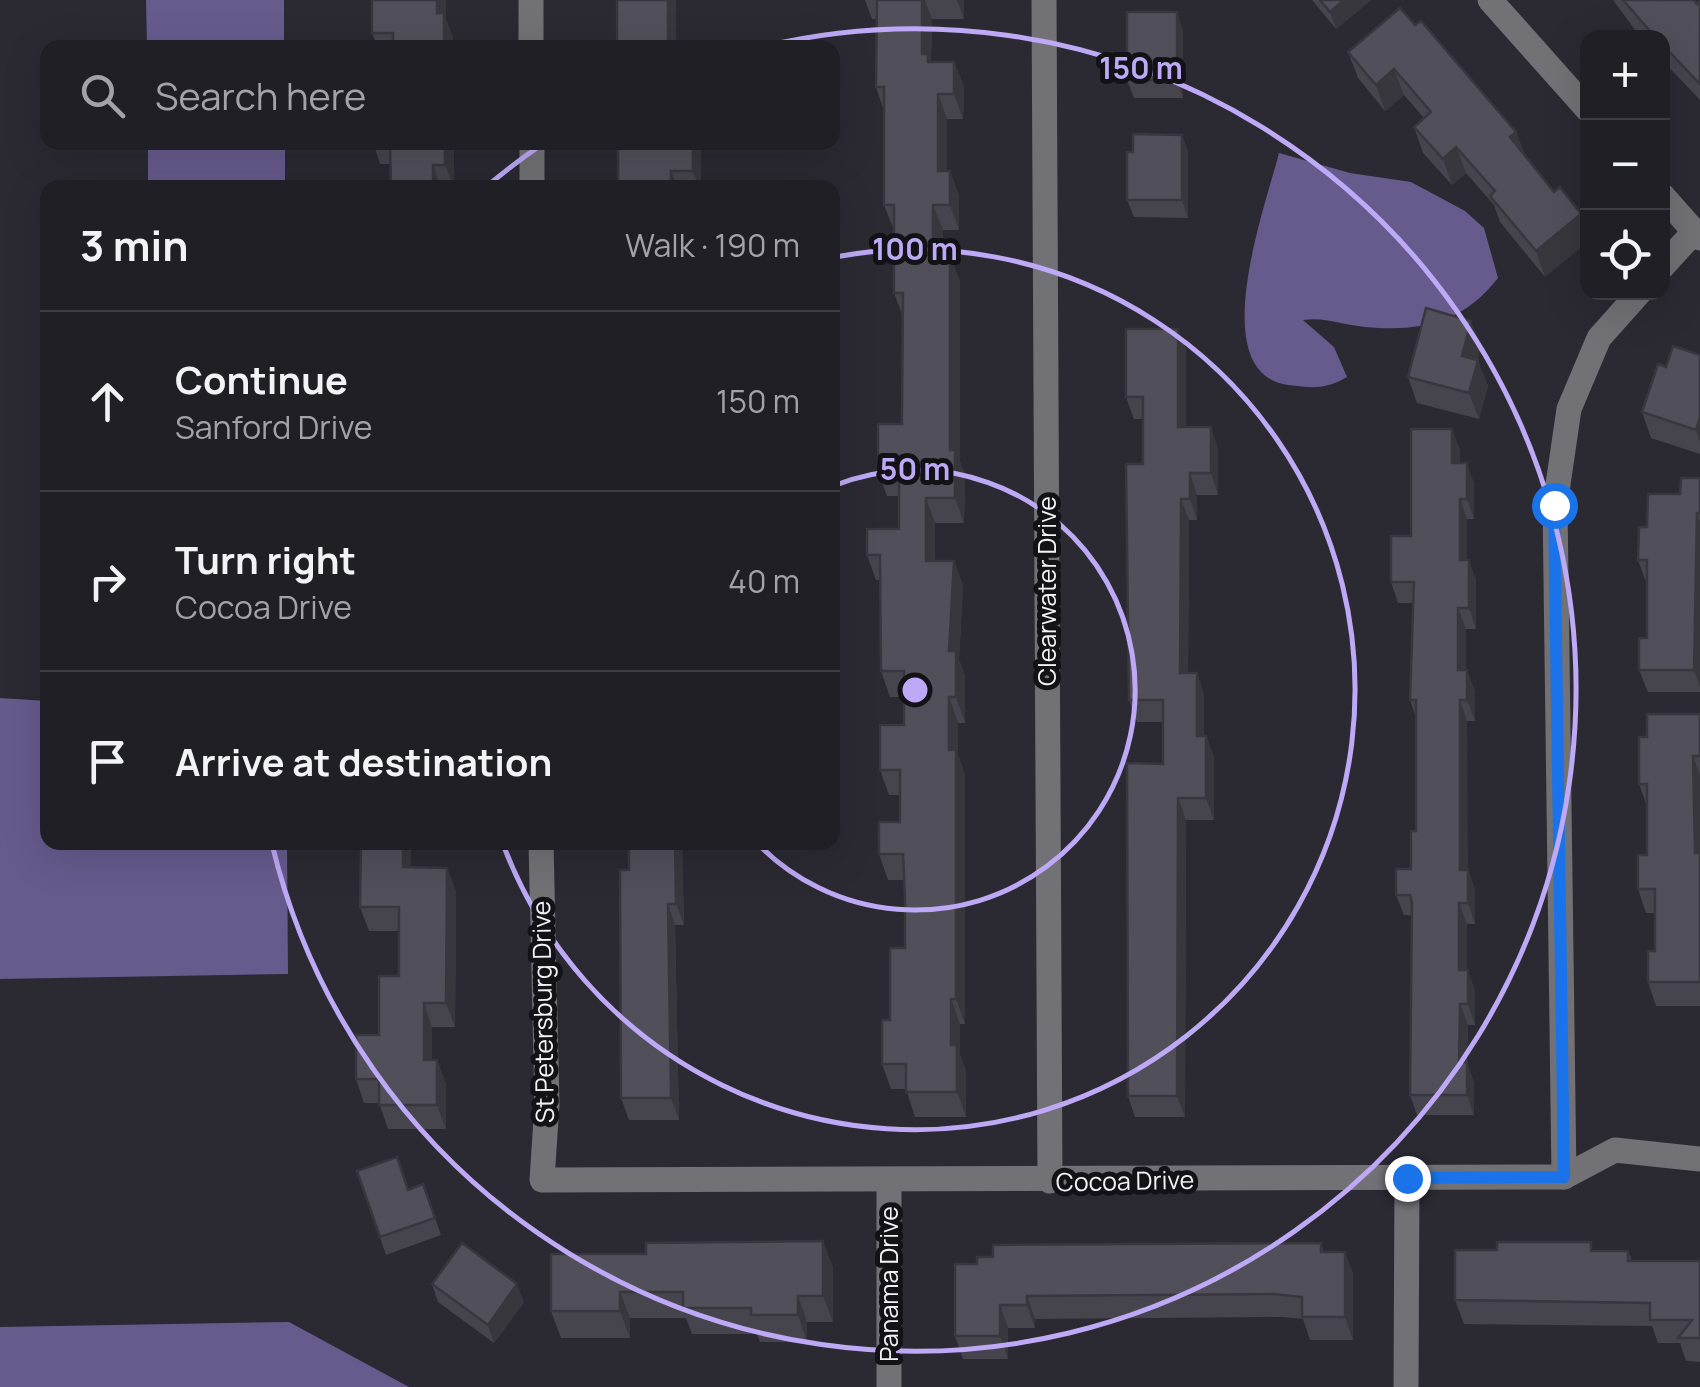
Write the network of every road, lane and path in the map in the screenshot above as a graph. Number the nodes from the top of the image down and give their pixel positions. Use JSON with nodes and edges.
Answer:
{"nodes":[{"id":1,"x":531,"y":0,"type":"edge"},
{"id":2,"x":1044,"y":0,"type":"edge"},
{"id":3,"x":1490,"y":0,"type":"edge"},
{"id":4,"x":531,"y":40,"type":"edge"},
{"id":5,"x":1580,"y":101,"type":"edge"},
{"id":6,"x":532,"y":150,"type":"edge"},
{"id":7,"x":532,"y":180,"type":"edge"},
{"id":8,"x":1670,"y":205,"type":"edge"},
{"id":9,"x":1697,"y":235,"type":"edge"},
{"id":10,"x":1670,"y":260,"type":"edge"},
{"id":11,"x":1633,"y":300,"type":"edge"},
{"id":12,"x":540,"y":850,"type":"edge"},
{"id":13,"x":1700,"y":1159,"type":"edge"},
{"id":14,"x":1564,"y":1177,"type":"junction"},
{"id":15,"x":1407,"y":1178,"type":"junction"},
{"id":16,"x":542,"y":1180,"type":"joint"},
{"id":17,"x":889,"y":1181,"type":"junction"},
{"id":18,"x":1050,"y":1181,"type":"junction"},
{"id":19,"x":889,"y":1387,"type":"edge"},
{"id":20,"x":1406,"y":1387,"type":"edge"}],
"edges":[{"from":1,"to":4,"type":"street"},
{"from":2,"to":18,"type":"street","name":"Clearwater Drive"},
{"from":3,"to":5,"type":"street"},
{"from":6,"to":7,"type":"street"},
{"from":8,"to":9,"type":"street"},
{"from":9,"to":10,"type":"street"},
{"from":11,"to":14,"type":"street"},
{"from":12,"to":16,"type":"street","name":"St Petersburg Drive"},
{"from":13,"to":14,"type":"street","name":"Cocoa Drive"},
{"from":14,"to":15,"type":"street","name":"Cocoa Drive"},
{"from":15,"to":18,"type":"street","name":"Cocoa Drive"},
{"from":15,"to":20,"type":"street"},
{"from":16,"to":17,"type":"street","name":"Cocoa Drive"},
{"from":17,"to":18,"type":"street","name":"Cocoa Drive"},
{"from":17,"to":19,"type":"street","name":"Panama Drive"}]}
